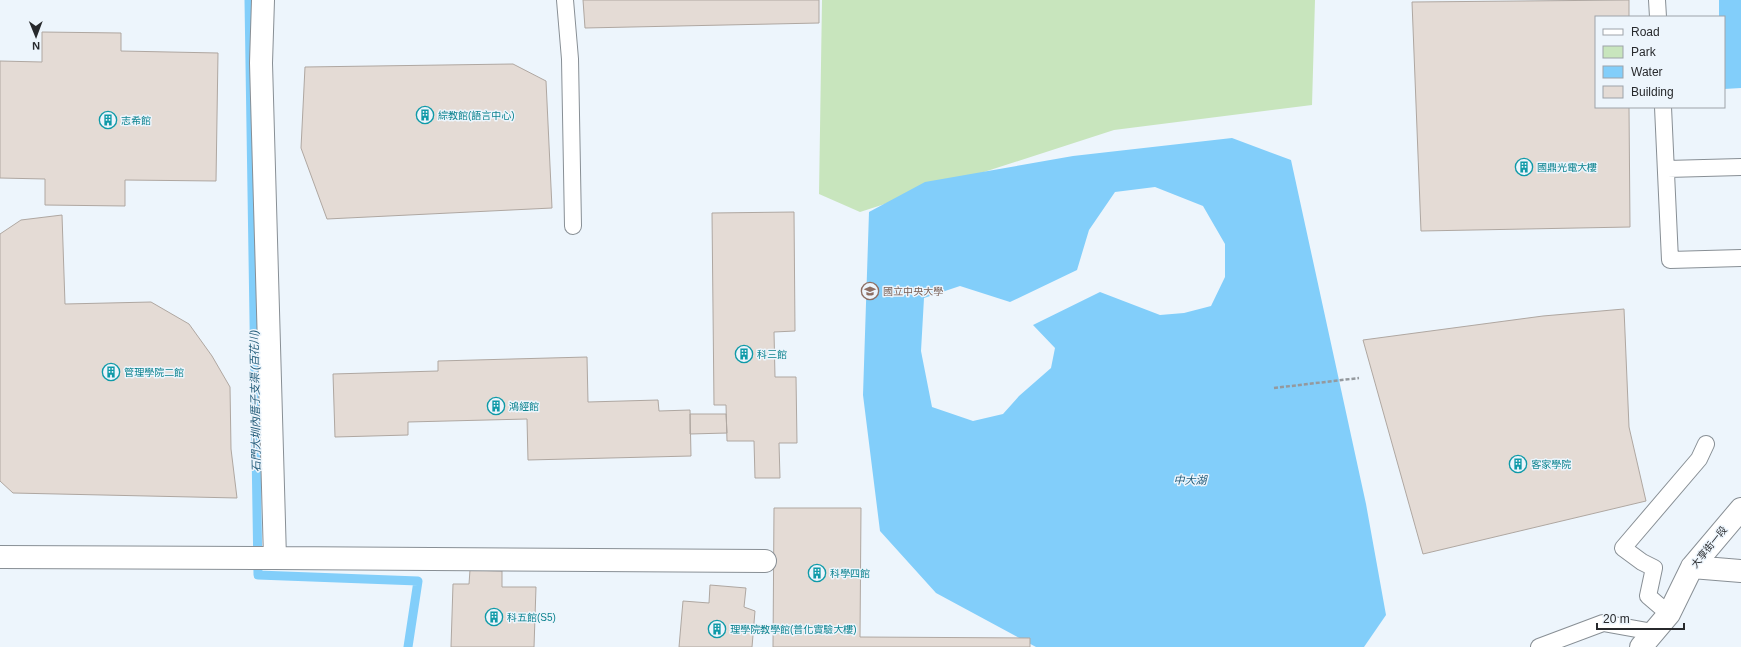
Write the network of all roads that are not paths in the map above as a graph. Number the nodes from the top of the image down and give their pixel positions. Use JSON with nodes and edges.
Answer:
{"nodes":[{"id":1,"x":263,"y":0,"type":"edge"},
{"id":2,"x":566,"y":0,"type":"edge"},
{"id":3,"x":1657,"y":0,"type":"edge"},
{"id":4,"x":1658,"y":16,"type":"edge"},
{"id":5,"x":1663,"y":108,"type":"edge"},
{"id":6,"x":1741,"y":167,"type":"edge"},
{"id":7,"x":1667,"y":169,"type":"junction"},
{"id":8,"x":573,"y":226,"type":"dead end"},
{"id":9,"x":1741,"y":258,"type":"edge"},
{"id":10,"x":1706,"y":444,"type":"dead end"},
{"id":11,"x":1741,"y":509,"type":"edge"},
{"id":12,"x":0,"y":557,"type":"edge"},
{"id":13,"x":275,"y":558,"type":"junction"},
{"id":14,"x":765,"y":561,"type":"dead end"},
{"id":15,"x":1692,"y":567,"type":"junction"},
{"id":16,"x":1741,"y":571,"type":"edge"},
{"id":17,"x":1669,"y":614,"type":"junction"},
{"id":18,"x":1652,"y":642,"type":"edge"},
{"id":19,"x":1539,"y":647,"type":"edge"}],
"edges":[{"from":1,"to":13,"type":"street"},
{"from":2,"to":8,"type":"lane"},
{"from":3,"to":4,"type":"lane"},
{"from":5,"to":7,"type":"lane"},
{"from":6,"to":7,"type":"lane"},
{"from":7,"to":9,"type":"lane"},
{"from":10,"to":17,"type":"lane"},
{"from":11,"to":15,"type":"street","name":"大享街一段"},
{"from":12,"to":13,"type":"street"},
{"from":13,"to":14,"type":"street"},
{"from":15,"to":16,"type":"street"},
{"from":15,"to":17,"type":"street","name":"大享街一段"},
{"from":17,"to":18,"type":"street","name":"大享街一段"},
{"from":18,"to":19,"type":"lane"}]}
